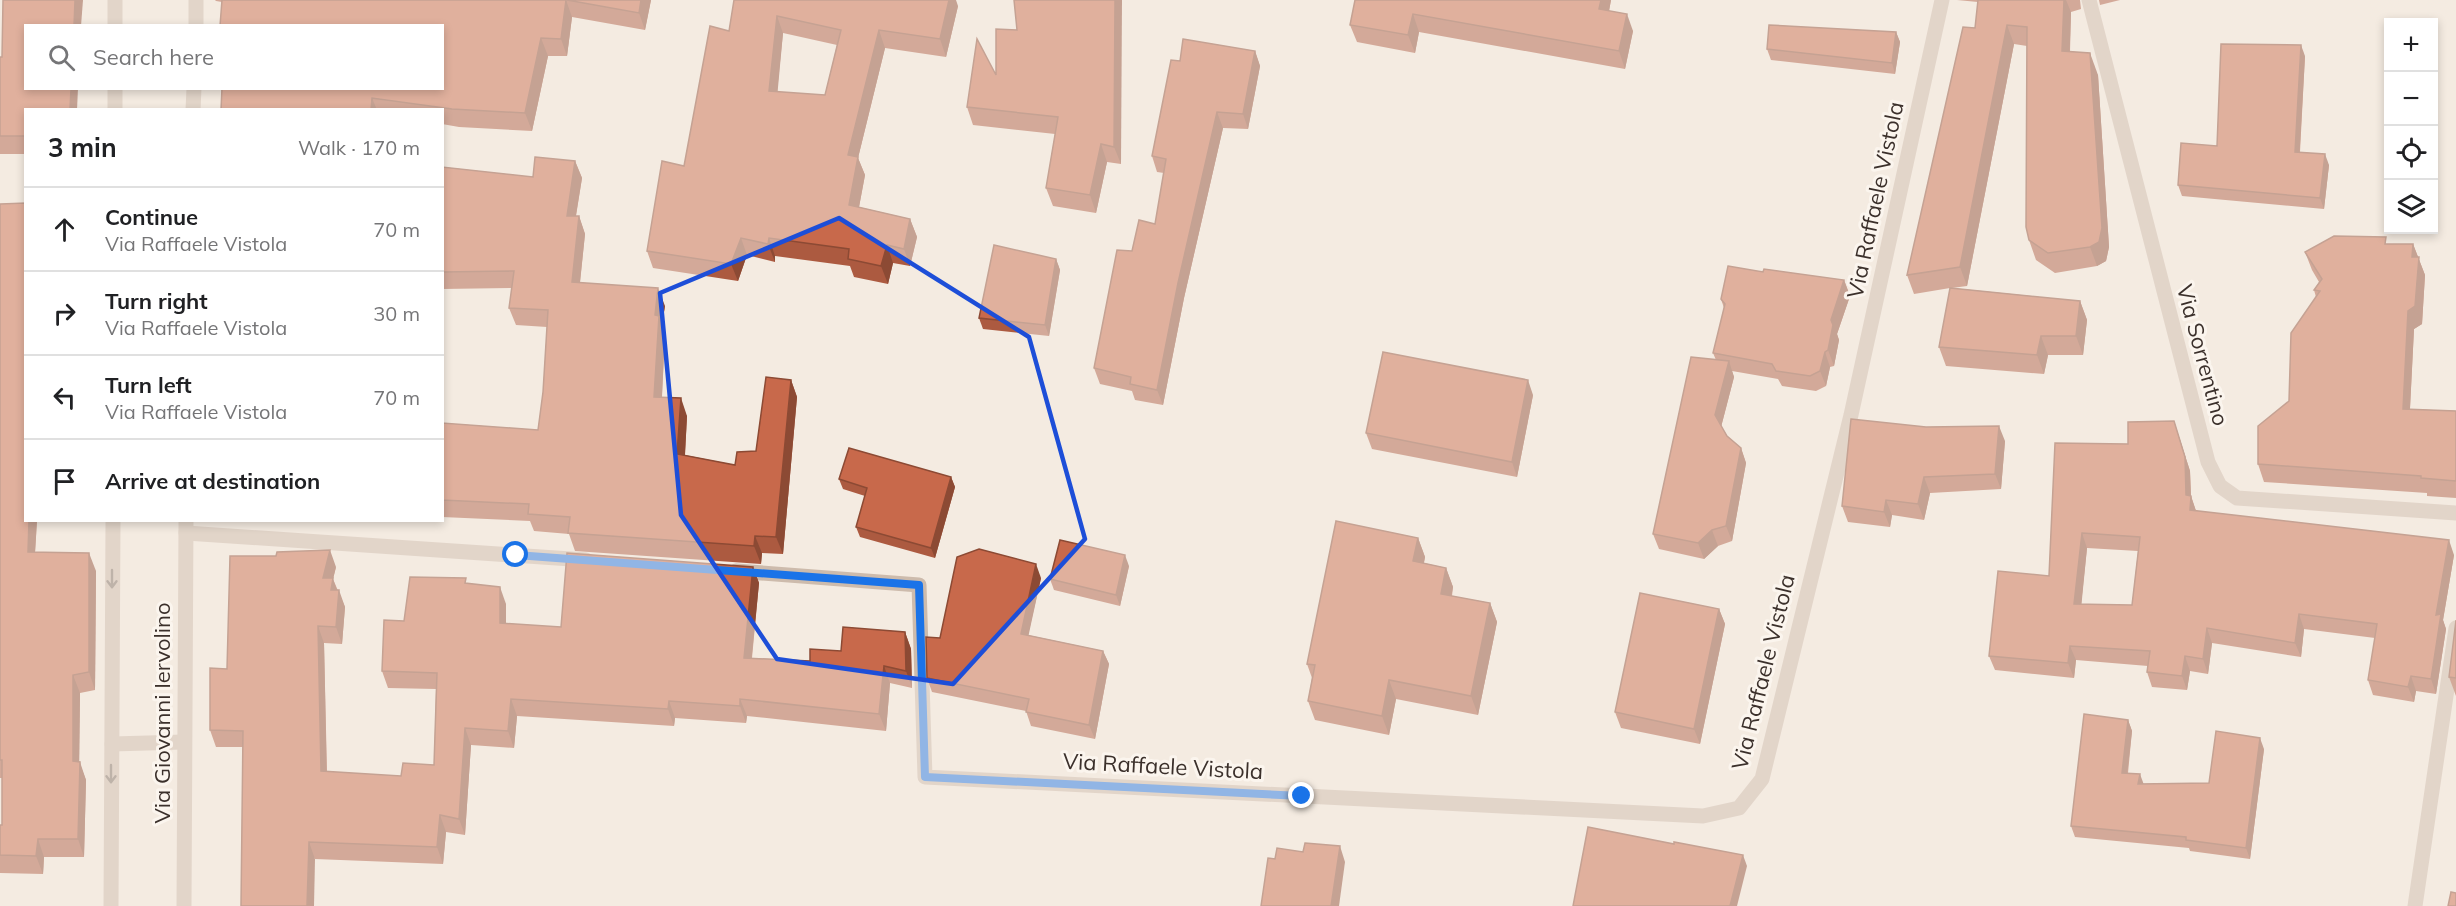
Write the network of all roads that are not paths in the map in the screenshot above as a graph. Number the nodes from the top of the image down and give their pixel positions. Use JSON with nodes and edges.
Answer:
{"nodes":[{"id":1,"x":116,"y":0,"type":"edge"},
{"id":2,"x":196,"y":0,"type":"edge"},
{"id":3,"x":1942,"y":0,"type":"edge"},
{"id":4,"x":2089,"y":0,"type":"edge"},
{"id":5,"x":115,"y":24,"type":"edge"},
{"id":6,"x":196,"y":24,"type":"edge"},
{"id":7,"x":115,"y":90,"type":"edge"},
{"id":8,"x":194,"y":90,"type":"edge"},
{"id":9,"x":115,"y":108,"type":"edge"},
{"id":10,"x":194,"y":108,"type":"edge"},
{"id":11,"x":2456,"y":513,"type":"edge"},
{"id":12,"x":113,"y":522,"type":"edge"},
{"id":13,"x":186,"y":526,"type":"edge"},
{"id":14,"x":598,"y":561,"type":"edge"},
{"id":15,"x":717,"y":570,"type":"edge"},
{"id":16,"x":2456,"y":628,"type":"edge"},
{"id":17,"x":183,"y":742,"type":"junction"},
{"id":18,"x":112,"y":744,"type":"junction"},
{"id":19,"x":111,"y":906,"type":"edge"},
{"id":20,"x":184,"y":906,"type":"edge"},
{"id":21,"x":2415,"y":906,"type":"edge"}],
"edges":[{"from":1,"to":5,"type":"street"},
{"from":2,"to":6,"type":"street"},
{"from":3,"to":15,"type":"street","name":"Via Raffaele Vistola"},
{"from":4,"to":11,"type":"street","name":"Via Sorrentino"},
{"from":7,"to":9,"type":"street"},
{"from":8,"to":10,"type":"street"},
{"from":12,"to":18,"type":"street","one_way":true},
{"from":13,"to":14,"type":"street"},
{"from":13,"to":17,"type":"street","name":"Via Giovanni Iervolino"},
{"from":16,"to":21,"type":"street"},
{"from":17,"to":18,"type":"street"},
{"from":17,"to":20,"type":"street","name":"Via Giovanni Iervolino"},
{"from":18,"to":19,"type":"street","one_way":true}]}
